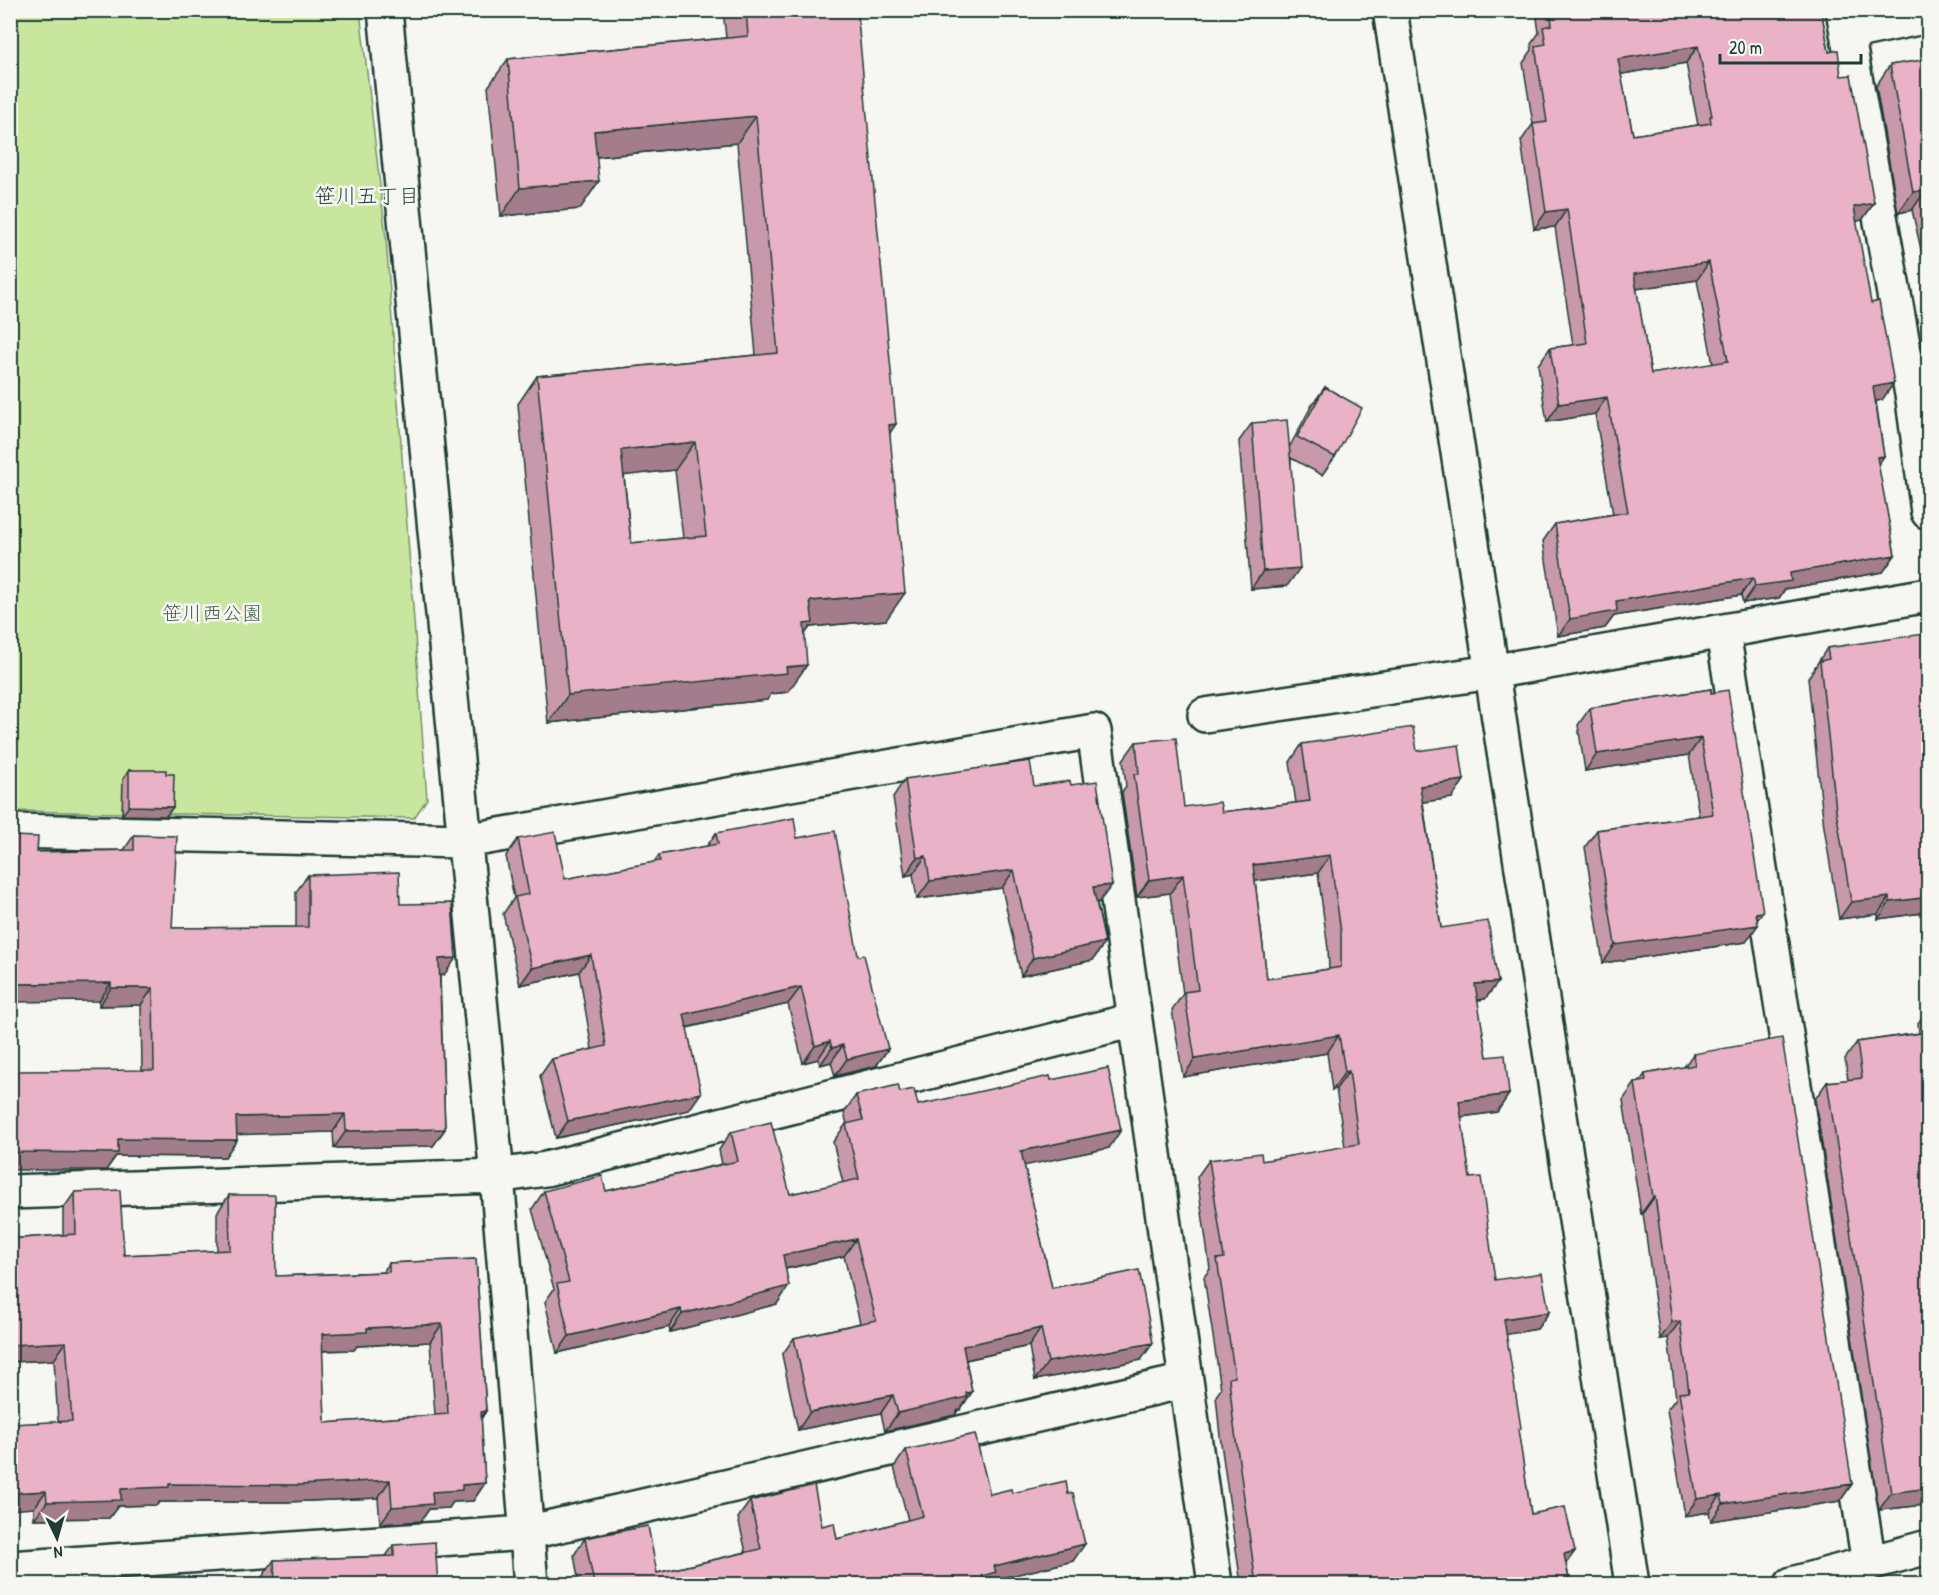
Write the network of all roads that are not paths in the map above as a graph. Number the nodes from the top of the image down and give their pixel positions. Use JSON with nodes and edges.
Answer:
{"nodes":[{"id":1,"x":385,"y":10,"type":"edge"},
{"id":2,"x":1390,"y":10,"type":"edge"},
{"id":3,"x":1929,"y":16,"type":"edge"},
{"id":4,"x":1845,"y":22,"type":"edge"},
{"id":5,"x":1921,"y":399,"type":"edge"},
{"id":6,"x":1929,"y":512,"type":"edge"},
{"id":7,"x":1929,"y":595,"type":"edge"},
{"id":8,"x":1723,"y":632,"type":"junction"},
{"id":9,"x":1491,"y":672,"type":"junction"},
{"id":10,"x":1205,"y":715,"type":"dead end"},
{"id":11,"x":10,"y":831,"type":"edge"},
{"id":12,"x":465,"y":841,"type":"junction"},
{"id":13,"x":1134,"y":1020,"type":"junction"},
{"id":14,"x":497,"y":1176,"type":"junction"},
{"id":15,"x":10,"y":1192,"type":"edge"},
{"id":16,"x":1185,"y":1381,"type":"junction"},
{"id":17,"x":526,"y":1533,"type":"junction"},
{"id":18,"x":1929,"y":1547,"type":"edge"},
{"id":19,"x":1869,"y":1563,"type":"junction"},
{"id":20,"x":10,"y":1569,"type":"edge"},
{"id":21,"x":531,"y":1584,"type":"edge"},
{"id":22,"x":1215,"y":1584,"type":"edge"},
{"id":23,"x":1632,"y":1584,"type":"edge"},
{"id":24,"x":1792,"y":1584,"type":"edge"}],
"edges":[{"from":1,"to":12,"type":"street"},
{"from":2,"to":9,"type":"street"},
{"from":3,"to":4,"type":"street"},
{"from":4,"to":5,"type":"street"},
{"from":5,"to":6,"type":"street"},
{"from":7,"to":8,"type":"street"},
{"from":8,"to":9,"type":"street"},
{"from":8,"to":19,"type":"street"},
{"from":9,"to":10,"type":"street"},
{"from":9,"to":23,"type":"street"},
{"from":11,"to":12,"type":"street"},
{"from":12,"to":13,"type":"street"},
{"from":12,"to":14,"type":"street"},
{"from":13,"to":14,"type":"street"},
{"from":13,"to":16,"type":"street"},
{"from":14,"to":15,"type":"street"},
{"from":14,"to":17,"type":"street"},
{"from":16,"to":17,"type":"street"},
{"from":16,"to":22,"type":"street"},
{"from":17,"to":20,"type":"street"},
{"from":17,"to":21,"type":"street"},
{"from":18,"to":19,"type":"street"},
{"from":19,"to":24,"type":"street"}]}
